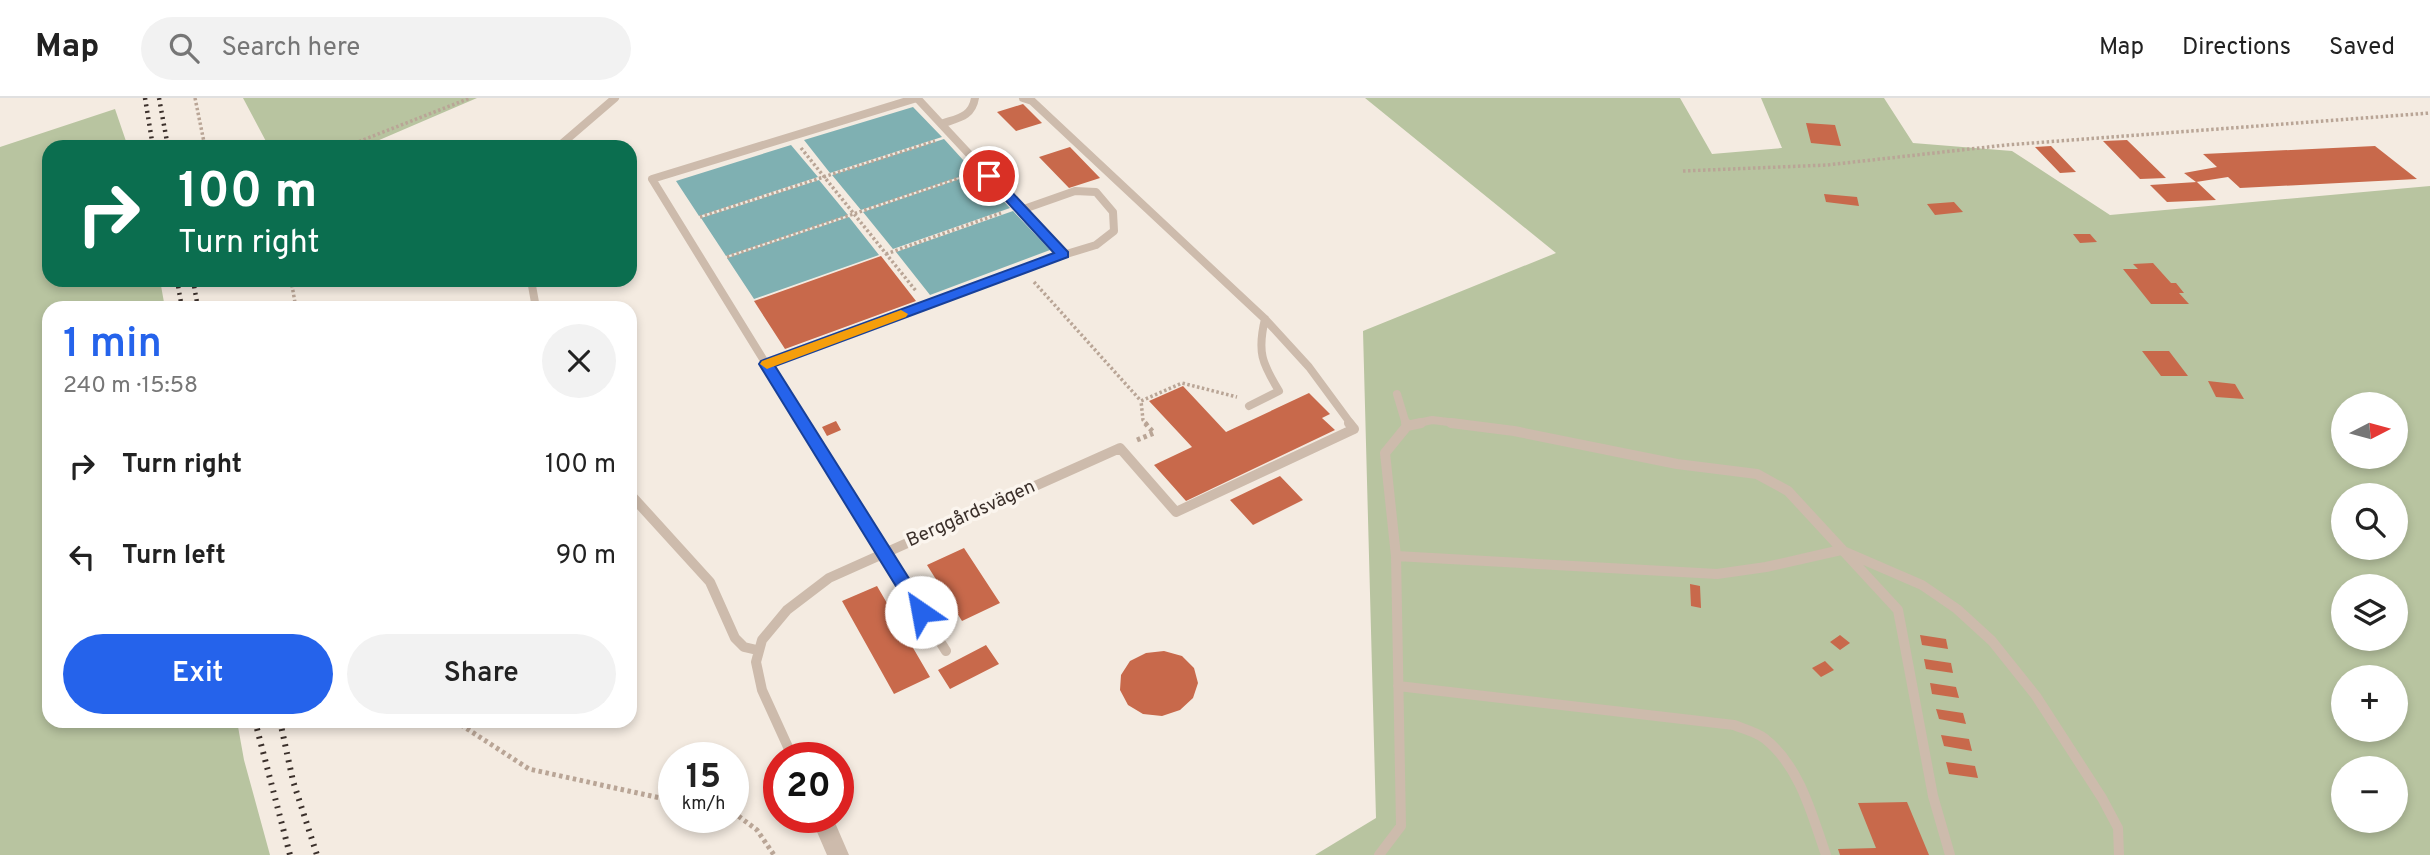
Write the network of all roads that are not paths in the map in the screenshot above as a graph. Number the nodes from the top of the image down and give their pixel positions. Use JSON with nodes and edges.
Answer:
{"nodes":[{"id":1,"x":615,"y":98,"type":"edge"},
{"id":2,"x":975,"y":98,"type":"edge"},
{"id":3,"x":1023,"y":98,"type":"edge"},
{"id":4,"x":941,"y":124,"type":"junction"},
{"id":5,"x":566,"y":140,"type":"edge"},
{"id":6,"x":1021,"y":210,"type":"junction"},
{"id":7,"x":1063,"y":255,"type":"junction"},
{"id":8,"x":1265,"y":319,"type":"junction"},
{"id":9,"x":766,"y":364,"type":"junction"},
{"id":10,"x":1397,"y":394,"type":"dead end"},
{"id":11,"x":1249,"y":406,"type":"road end"},
{"id":12,"x":1407,"y":426,"type":"junction"},
{"id":13,"x":637,"y":502,"type":"edge"},
{"id":14,"x":1841,"y":550,"type":"junction"},
{"id":15,"x":883,"y":554,"type":"junction"},
{"id":16,"x":1396,"y":556,"type":"junction"},
{"id":17,"x":757,"y":650,"type":"junction"},
{"id":18,"x":946,"y":651,"type":"dead end"},
{"id":19,"x":1398,"y":687,"type":"junction"},
{"id":20,"x":786,"y":742,"type":"edge"},
{"id":21,"x":829,"y":833,"type":"edge"},
{"id":22,"x":838,"y":855,"type":"edge"},
{"id":23,"x":1379,"y":855,"type":"edge"},
{"id":24,"x":1826,"y":855,"type":"edge"},
{"id":25,"x":1950,"y":855,"type":"edge"},
{"id":26,"x":2119,"y":855,"type":"edge"}],
"edges":[{"from":1,"to":5,"type":"lane"},
{"from":2,"to":4,"type":"lane"},
{"from":3,"to":8,"type":"lane"},
{"from":4,"to":6,"type":"lane"},
{"from":4,"to":9,"type":"lane"},
{"from":6,"to":7,"type":"lane"},
{"from":6,"to":7,"type":"lane"},
{"from":7,"to":9,"type":"lane"},
{"from":8,"to":11,"type":"lane"},
{"from":8,"to":15,"type":"lane","name":"Berggårdsvägen"},
{"from":9,"to":15,"type":"lane"},
{"from":10,"to":12,"type":"lane"},
{"from":12,"to":14,"type":"lane"},
{"from":12,"to":16,"type":"lane"},
{"from":13,"to":17,"type":"lane"},
{"from":14,"to":16,"type":"lane"},
{"from":14,"to":25,"type":"lane"},
{"from":14,"to":26,"type":"lane"},
{"from":15,"to":17,"type":"lane","name":"Berggårdsvägen"},
{"from":15,"to":18,"type":"lane"},
{"from":16,"to":19,"type":"lane"},
{"from":17,"to":20,"type":"lane"},
{"from":19,"to":23,"type":"lane"},
{"from":19,"to":24,"type":"lane"},
{"from":21,"to":22,"type":"street"}]}
